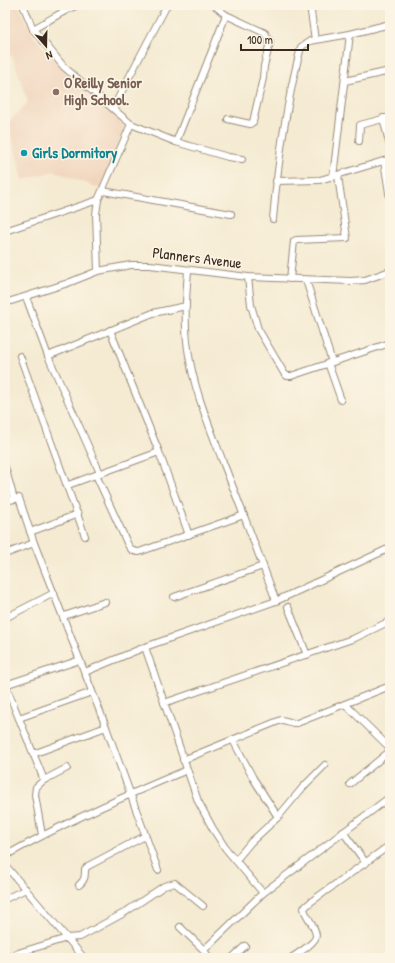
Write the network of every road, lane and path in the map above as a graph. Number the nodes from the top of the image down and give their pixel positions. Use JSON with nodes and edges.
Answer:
{"nodes":[{"id":1,"x":23,"y":5,"type":"edge"},
{"id":2,"x":78,"y":5,"type":"edge"},
{"id":3,"x":167,"y":5,"type":"edge"},
{"id":4,"x":214,"y":5,"type":"edge"},
{"id":5,"x":310,"y":5,"type":"edge"},
{"id":6,"x":226,"y":15,"type":"junction"},
{"id":7,"x":390,"y":24,"type":"edge"},
{"id":8,"x":34,"y":29,"type":"junction"},
{"id":9,"x":350,"y":34,"type":"junction"},
{"id":10,"x":315,"y":40,"type":"junction"},
{"id":11,"x":390,"y":71,"type":"edge"},
{"id":12,"x":345,"y":81,"type":"junction"},
{"id":13,"x":113,"y":108,"type":"junction"},
{"id":14,"x":390,"y":117,"type":"edge"},
{"id":15,"x":383,"y":118,"type":"junction"},
{"id":16,"x":228,"y":119,"type":"dead end"},
{"id":17,"x":131,"y":124,"type":"junction"},
{"id":18,"x":176,"y":142,"type":"junction"},
{"id":19,"x":359,"y":142,"type":"dead end"},
{"id":20,"x":390,"y":146,"type":"edge"},
{"id":21,"x":242,"y":159,"type":"dead end"},
{"id":22,"x":387,"y":160,"type":"edge"},
{"id":23,"x":335,"y":176,"type":"junction"},
{"id":24,"x":276,"y":180,"type":"junction"},
{"id":25,"x":103,"y":191,"type":"junction"},
{"id":26,"x":98,"y":200,"type":"junction"},
{"id":27,"x":390,"y":200,"type":"edge"},
{"id":28,"x":231,"y":214,"type":"dead end"},
{"id":29,"x":273,"y":219,"type":"dead end"},
{"id":30,"x":5,"y":231,"type":"edge"},
{"id":31,"x":188,"y":270,"type":"junction"},
{"id":32,"x":98,"y":271,"type":"junction"},
{"id":33,"x":390,"y":271,"type":"edge"},
{"id":34,"x":248,"y":277,"type":"junction"},
{"id":35,"x":290,"y":278,"type":"junction"},
{"id":36,"x":306,"y":280,"type":"junction"},
{"id":37,"x":26,"y":297,"type":"junction"},
{"id":38,"x":5,"y":303,"type":"edge"},
{"id":39,"x":186,"y":306,"type":"junction"},
{"id":40,"x":110,"y":330,"type":"junction"},
{"id":41,"x":390,"y":343,"type":"edge"},
{"id":42,"x":20,"y":356,"type":"dead end"},
{"id":43,"x":48,"y":356,"type":"junction"},
{"id":44,"x":330,"y":362,"type":"junction"},
{"id":45,"x":341,"y":400,"type":"dead end"},
{"id":46,"x":158,"y":452,"type":"junction"},
{"id":47,"x":5,"y":467,"type":"edge"},
{"id":48,"x":98,"y":474,"type":"junction"},
{"id":49,"x":68,"y":485,"type":"junction"},
{"id":50,"x":16,"y":498,"type":"junction"},
{"id":51,"x":5,"y":501,"type":"edge"},
{"id":52,"x":78,"y":514,"type":"junction"},
{"id":53,"x":244,"y":515,"type":"junction"},
{"id":54,"x":30,"y":532,"type":"junction"},
{"id":55,"x":189,"y":535,"type":"junction"},
{"id":56,"x":86,"y":536,"type":"dead end"},
{"id":57,"x":34,"y":543,"type":"junction"},
{"id":58,"x":390,"y":548,"type":"edge"},
{"id":59,"x":5,"y":554,"type":"edge"},
{"id":60,"x":263,"y":566,"type":"junction"},
{"id":61,"x":54,"y":593,"type":"junction"},
{"id":62,"x":174,"y":597,"type":"dead end"},
{"id":63,"x":276,"y":600,"type":"junction"},
{"id":64,"x":105,"y":602,"type":"dead end"},
{"id":65,"x":288,"y":607,"type":"dead end"},
{"id":66,"x":64,"y":616,"type":"junction"},
{"id":67,"x":5,"y":618,"type":"edge"},
{"id":68,"x":390,"y":621,"type":"edge"},
{"id":69,"x":145,"y":647,"type":"junction"},
{"id":70,"x":306,"y":655,"type":"junction"},
{"id":71,"x":80,"y":660,"type":"junction"},
{"id":72,"x":85,"y":672,"type":"junction"},
{"id":73,"x":5,"y":685,"type":"edge"},
{"id":74,"x":390,"y":686,"type":"edge"},
{"id":75,"x":92,"y":692,"type":"junction"},
{"id":76,"x":164,"y":703,"type":"junction"},
{"id":77,"x":345,"y":704,"type":"junction"},
{"id":78,"x":19,"y":718,"type":"junction"},
{"id":79,"x":106,"y":728,"type":"junction"},
{"id":80,"x":233,"y":740,"type":"junction"},
{"id":81,"x":390,"y":748,"type":"edge"},
{"id":82,"x":390,"y":751,"type":"edge"},
{"id":83,"x":33,"y":754,"type":"junction"},
{"id":84,"x":183,"y":760,"type":"junction"},
{"id":85,"x":325,"y":765,"type":"dead end"},
{"id":86,"x":67,"y":768,"type":"dead end"},
{"id":87,"x":187,"y":770,"type":"junction"},
{"id":88,"x":44,"y":780,"type":"junction"},
{"id":89,"x":350,"y":784,"type":"dead end"},
{"id":90,"x":130,"y":794,"type":"junction"},
{"id":91,"x":390,"y":798,"type":"edge"},
{"id":92,"x":278,"y":817,"type":"junction"},
{"id":93,"x":343,"y":832,"type":"junction"},
{"id":94,"x":42,"y":835,"type":"junction"},
{"id":95,"x":145,"y":836,"type":"junction"},
{"id":96,"x":390,"y":845,"type":"edge"},
{"id":97,"x":5,"y":856,"type":"edge"},
{"id":98,"x":236,"y":860,"type":"junction"},
{"id":99,"x":366,"y":863,"type":"junction"},
{"id":100,"x":5,"y":865,"type":"edge"},
{"id":101,"x":158,"y":870,"type":"dead end"},
{"id":102,"x":79,"y":885,"type":"dead end"},
{"id":103,"x":26,"y":889,"type":"junction"},
{"id":104,"x":263,"y":893,"type":"junction"},
{"id":105,"x":5,"y":899,"type":"edge"},
{"id":106,"x":203,"y":906,"type":"dead end"},
{"id":107,"x":180,"y":927,"type":"dead end"},
{"id":108,"x":80,"y":937,"type":"junction"},
{"id":109,"x":67,"y":938,"type":"junction"},
{"id":110,"x":245,"y":946,"type":"dead end"},
{"id":111,"x":78,"y":950,"type":"junction"},
{"id":112,"x":204,"y":950,"type":"junction"},
{"id":113,"x":5,"y":957,"type":"edge"},
{"id":114,"x":84,"y":958,"type":"edge"},
{"id":115,"x":209,"y":958,"type":"edge"},
{"id":116,"x":232,"y":958,"type":"edge"},
{"id":117,"x":291,"y":958,"type":"edge"}],
"edges":[{"from":1,"to":8,"type":"street"},
{"from":2,"to":8,"type":"street"},
{"from":3,"to":13,"type":"street"},
{"from":4,"to":6,"type":"street"},
{"from":5,"to":10,"type":"street"},
{"from":6,"to":16,"type":"street"},
{"from":6,"to":18,"type":"street"},
{"from":7,"to":9,"type":"street"},
{"from":8,"to":13,"type":"street"},
{"from":9,"to":10,"type":"street"},
{"from":9,"to":12,"type":"street"},
{"from":10,"to":24,"type":"street"},
{"from":11,"to":12,"type":"street"},
{"from":12,"to":23,"type":"street"},
{"from":13,"to":17,"type":"street"},
{"from":14,"to":15,"type":"street"},
{"from":15,"to":19,"type":"street"},
{"from":15,"to":20,"type":"street"},
{"from":17,"to":18,"type":"street"},
{"from":17,"to":25,"type":"street"},
{"from":18,"to":21,"type":"street"},
{"from":22,"to":23,"type":"street"},
{"from":22,"to":27,"type":"street"},
{"from":23,"to":24,"type":"street"},
{"from":23,"to":35,"type":"street"},
{"from":24,"to":29,"type":"street"},
{"from":25,"to":26,"type":"street"},
{"from":25,"to":28,"type":"street"},
{"from":26,"to":30,"type":"street"},
{"from":26,"to":32,"type":"street"},
{"from":31,"to":32,"type":"street","name":"Planners Avenue"},
{"from":31,"to":34,"type":"street","name":"Planners Avenue"},
{"from":31,"to":39,"type":"street"},
{"from":32,"to":37,"type":"street","name":"Planners Avenue"},
{"from":33,"to":36,"type":"street","name":"Planners Avenue"},
{"from":34,"to":35,"type":"street","name":"Planners Avenue"},
{"from":34,"to":44,"type":"street"},
{"from":35,"to":36,"type":"street","name":"Planners Avenue"},
{"from":36,"to":44,"type":"street"},
{"from":37,"to":38,"type":"street","name":"Planners Avenue"},
{"from":37,"to":43,"type":"street"},
{"from":39,"to":40,"type":"street"},
{"from":39,"to":53,"type":"street"},
{"from":40,"to":43,"type":"street"},
{"from":40,"to":46,"type":"street"},
{"from":41,"to":44,"type":"street"},
{"from":42,"to":49,"type":"street"},
{"from":43,"to":48,"type":"street"},
{"from":44,"to":45,"type":"street"},
{"from":46,"to":48,"type":"street"},
{"from":46,"to":55,"type":"street"},
{"from":47,"to":50,"type":"street"},
{"from":48,"to":49,"type":"street"},
{"from":48,"to":55,"type":"street"},
{"from":49,"to":52,"type":"street"},
{"from":50,"to":51,"type":"street"},
{"from":50,"to":54,"type":"street"},
{"from":52,"to":54,"type":"street"},
{"from":52,"to":56,"type":"street"},
{"from":53,"to":55,"type":"street"},
{"from":53,"to":60,"type":"street"},
{"from":54,"to":57,"type":"street"},
{"from":57,"to":59,"type":"street"},
{"from":57,"to":61,"type":"street"},
{"from":58,"to":63,"type":"street"},
{"from":60,"to":62,"type":"street"},
{"from":60,"to":63,"type":"street"},
{"from":61,"to":66,"type":"street"},
{"from":61,"to":67,"type":"street"},
{"from":63,"to":69,"type":"street"},
{"from":64,"to":66,"type":"street"},
{"from":65,"to":70,"type":"street"},
{"from":66,"to":71,"type":"street"},
{"from":68,"to":70,"type":"street"},
{"from":69,"to":72,"type":"street"},
{"from":69,"to":76,"type":"street"},
{"from":70,"to":76,"type":"street"},
{"from":71,"to":72,"type":"street"},
{"from":71,"to":73,"type":"street"},
{"from":72,"to":75,"type":"street"},
{"from":73,"to":78,"type":"street"},
{"from":74,"to":77,"type":"street"},
{"from":75,"to":78,"type":"street"},
{"from":75,"to":79,"type":"street"},
{"from":76,"to":84,"type":"street"},
{"from":77,"to":80,"type":"street"},
{"from":77,"to":81,"type":"street"},
{"from":78,"to":83,"type":"street"},
{"from":79,"to":83,"type":"street"},
{"from":79,"to":90,"type":"street"},
{"from":80,"to":84,"type":"street"},
{"from":80,"to":92,"type":"street"},
{"from":82,"to":89,"type":"street"},
{"from":83,"to":88,"type":"street"},
{"from":84,"to":87,"type":"street"},
{"from":85,"to":92,"type":"street"},
{"from":86,"to":88,"type":"street"},
{"from":87,"to":90,"type":"street"},
{"from":87,"to":98,"type":"street"},
{"from":88,"to":94,"type":"street"},
{"from":90,"to":94,"type":"street"},
{"from":90,"to":95,"type":"street"},
{"from":91,"to":93,"type":"street"},
{"from":92,"to":98,"type":"street"},
{"from":93,"to":99,"type":"street"},
{"from":93,"to":104,"type":"street"},
{"from":94,"to":97,"type":"street"},
{"from":95,"to":101,"type":"street"},
{"from":95,"to":102,"type":"street"},
{"from":96,"to":99,"type":"street"},
{"from":98,"to":104,"type":"street"},
{"from":99,"to":117,"type":"street"},
{"from":100,"to":103,"type":"street"},
{"from":103,"to":105,"type":"street"},
{"from":103,"to":109,"type":"street"},
{"from":104,"to":112,"type":"street"},
{"from":106,"to":108,"type":"street"},
{"from":107,"to":112,"type":"street"},
{"from":108,"to":109,"type":"street"},
{"from":108,"to":111,"type":"street"},
{"from":109,"to":111,"type":"street"},
{"from":109,"to":113,"type":"street"},
{"from":110,"to":116,"type":"street"},
{"from":111,"to":114,"type":"street"},
{"from":112,"to":115,"type":"street"}]}
